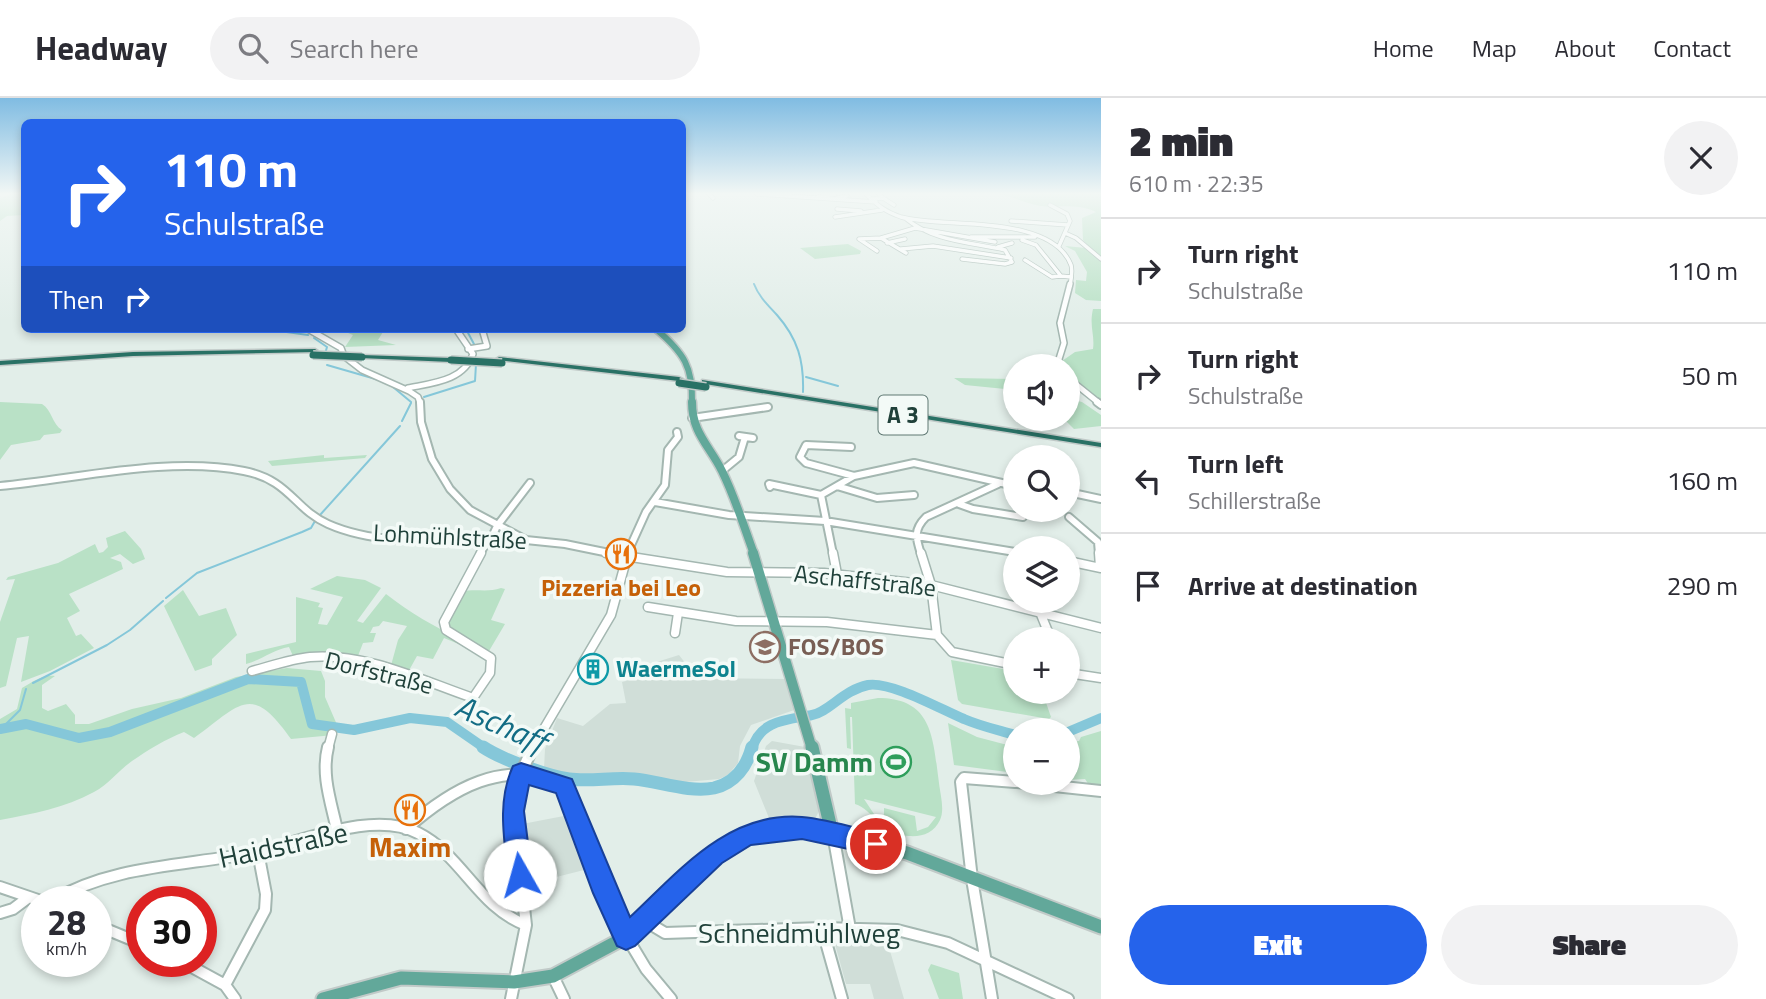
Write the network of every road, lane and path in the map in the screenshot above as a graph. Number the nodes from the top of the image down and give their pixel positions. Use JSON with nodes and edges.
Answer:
{"nodes":[{"id":1,"x":888,"y":236,"type":"edge"},
{"id":2,"x":933,"y":236,"type":"edge"},
{"id":3,"x":958,"y":236,"type":"edge"},
{"id":4,"x":977,"y":236,"type":"edge"},
{"id":5,"x":994,"y":236,"type":"edge"},
{"id":6,"x":1036,"y":236,"type":"joint"},
{"id":7,"x":1064,"y":236,"type":"edge"},
{"id":8,"x":1073,"y":236,"type":"edge"},
{"id":9,"x":881,"y":238,"type":"junction"},
{"id":10,"x":968,"y":238,"type":"junction"},
{"id":11,"x":905,"y":239,"type":"dead end"},
{"id":12,"x":1012,"y":241,"type":"junction"},
{"id":13,"x":961,"y":242,"type":"junction"},
{"id":14,"x":886,"y":243,"type":"junction"},
{"id":15,"x":995,"y":245,"type":"junction"},
{"id":16,"x":1059,"y":246,"type":"junction"},
{"id":17,"x":908,"y":250,"type":"junction"},
{"id":18,"x":877,"y":251,"type":"dead end"},
{"id":19,"x":919,"y":253,"type":"dead end"},
{"id":20,"x":1012,"y":258,"type":"junction"},
{"id":21,"x":962,"y":259,"type":"dead end"},
{"id":22,"x":1101,"y":259,"type":"edge"},
{"id":23,"x":1026,"y":260,"type":"dead end"},
{"id":24,"x":1061,"y":276,"type":"junction"},
{"id":25,"x":1071,"y":277,"type":"junction"},
{"id":26,"x":315,"y":333,"type":"edge"},
{"id":27,"x":458,"y":333,"type":"edge"},
{"id":28,"x":483,"y":333,"type":"edge"},
{"id":29,"x":660,"y":333,"type":"edge"},
{"id":30,"x":468,"y":349,"type":"junction"},
{"id":31,"x":1061,"y":354,"type":"edge"},
{"id":32,"x":0,"y":365,"type":"edge"},
{"id":33,"x":1080,"y":387,"type":"edge"},
{"id":34,"x":408,"y":388,"type":"junction"},
{"id":35,"x":1101,"y":405,"type":"edge"},
{"id":36,"x":768,"y":407,"type":"dead end"},
{"id":37,"x":692,"y":418,"type":"junction"},
{"id":38,"x":677,"y":432,"type":"dead end"},
{"id":39,"x":753,"y":438,"type":"dead end"},
{"id":40,"x":851,"y":447,"type":"dead end"},
{"id":41,"x":1101,"y":448,"type":"edge"},
{"id":42,"x":722,"y":471,"type":"junction"},
{"id":43,"x":854,"y":477,"type":"junction"},
{"id":44,"x":530,"y":482,"type":"dead end"},
{"id":45,"x":769,"y":484,"type":"dead end"},
{"id":46,"x":998,"y":484,"type":"junction"},
{"id":47,"x":1003,"y":485,"type":"edge"},
{"id":48,"x":0,"y":486,"type":"edge"},
{"id":49,"x":837,"y":486,"type":"junction"},
{"id":50,"x":821,"y":495,"type":"junction"},
{"id":51,"x":914,"y":495,"type":"dead end"},
{"id":52,"x":1080,"y":495,"type":"edge"},
{"id":53,"x":1101,"y":499,"type":"edge"},
{"id":54,"x":655,"y":502,"type":"junction"},
{"id":55,"x":959,"y":504,"type":"junction"},
{"id":56,"x":1003,"y":514,"type":"edge"},
{"id":57,"x":739,"y":516,"type":"junction"},
{"id":58,"x":825,"y":521,"type":"junction"},
{"id":59,"x":1075,"y":522,"type":"edge"},
{"id":60,"x":497,"y":526,"type":"junction"},
{"id":61,"x":915,"y":535,"type":"junction"},
{"id":62,"x":518,"y":537,"type":"junction"},
{"id":63,"x":489,"y":539,"type":"junction"},
{"id":64,"x":1003,"y":550,"type":"edge"},
{"id":65,"x":625,"y":557,"type":"junction"},
{"id":66,"x":1080,"y":564,"type":"edge"},
{"id":67,"x":1101,"y":568,"type":"edge"},
{"id":68,"x":761,"y":572,"type":"junction"},
{"id":69,"x":837,"y":574,"type":"junction"},
{"id":70,"x":931,"y":585,"type":"junction"},
{"id":71,"x":648,"y":607,"type":"dead end"},
{"id":72,"x":678,"y":613,"type":"junction"},
{"id":73,"x":1041,"y":614,"type":"junction"},
{"id":74,"x":777,"y":622,"type":"junction"},
{"id":75,"x":1046,"y":627,"type":"edge"},
{"id":76,"x":1101,"y":628,"type":"edge"},
{"id":77,"x":676,"y":633,"type":"dead end"},
{"id":78,"x":937,"y":635,"type":"junction"},
{"id":79,"x":1003,"y":663,"type":"edge"},
{"id":80,"x":252,"y":671,"type":"dead end"},
{"id":81,"x":1080,"y":675,"type":"edge"},
{"id":82,"x":1101,"y":678,"type":"edge"},
{"id":83,"x":332,"y":734,"type":"dead end"},
{"id":84,"x":522,"y":770,"type":"junction"},
{"id":85,"x":1003,"y":780,"type":"edge"},
{"id":86,"x":1080,"y":790,"type":"edge"},
{"id":87,"x":1100,"y":793,"type":"edge"},
{"id":88,"x":406,"y":829,"type":"junction"},
{"id":89,"x":337,"y":830,"type":"junction"},
{"id":90,"x":832,"y":833,"type":"junction"},
{"id":91,"x":258,"y":852,"type":"junction"},
{"id":92,"x":972,"y":879,"type":"junction"},
{"id":93,"x":81,"y":886,"type":"edge"},
{"id":94,"x":0,"y":887,"type":"edge"},
{"id":95,"x":21,"y":894,"type":"edge"},
{"id":96,"x":21,"y":903,"type":"edge"},
{"id":97,"x":0,"y":913,"type":"edge"},
{"id":98,"x":645,"y":922,"type":"junction"},
{"id":99,"x":526,"y":925,"type":"junction"},
{"id":100,"x":1101,"y":927,"type":"edge"},
{"id":101,"x":822,"y":928,"type":"junction"},
{"id":102,"x":850,"y":929,"type":"junction"},
{"id":103,"x":626,"y":937,"type":"junction"},
{"id":104,"x":985,"y":958,"type":"junction"},
{"id":105,"x":553,"y":976,"type":"junction"},
{"id":106,"x":210,"y":977,"type":"edge"},
{"id":107,"x":514,"y":982,"type":"junction"},
{"id":108,"x":225,"y":985,"type":"junction"},
{"id":109,"x":235,"y":999,"type":"edge"},
{"id":110,"x":323,"y":999,"type":"edge"},
{"id":111,"x":511,"y":999,"type":"edge"},
{"id":112,"x":564,"y":999,"type":"edge"},
{"id":113,"x":671,"y":999,"type":"edge"},
{"id":114,"x":842,"y":999,"type":"edge"},
{"id":115,"x":992,"y":999,"type":"edge"},
{"id":116,"x":1068,"y":999,"type":"edge"}],
"edges":[{"from":1,"to":9,"type":"street"},
{"from":2,"to":13,"type":"street"},
{"from":3,"to":10,"type":"street"},
{"from":4,"to":10,"type":"street"},
{"from":5,"to":12,"type":"street"},
{"from":6,"to":12,"type":"street"},
{"from":6,"to":16,"type":"street"},
{"from":7,"to":16,"type":"street"},
{"from":8,"to":22,"type":"street"},
{"from":9,"to":14,"type":"street"},
{"from":9,"to":18,"type":"street"},
{"from":10,"to":13,"type":"street"},
{"from":10,"to":15,"type":"street"},
{"from":11,"to":14,"type":"street"},
{"from":12,"to":15,"type":"street"},
{"from":12,"to":24,"type":"street"},
{"from":13,"to":15,"type":"street"},
{"from":14,"to":17,"type":"street"},
{"from":15,"to":20,"type":"street"},
{"from":16,"to":25,"type":"street"},
{"from":17,"to":19,"type":"street"},
{"from":17,"to":20,"type":"street"},
{"from":20,"to":21,"type":"street"},
{"from":23,"to":24,"type":"street"},
{"from":24,"to":25,"type":"street"},
{"from":25,"to":31,"type":"street"},
{"from":26,"to":34,"type":"street"},
{"from":27,"to":30,"type":"street"},
{"from":28,"to":30,"type":"street"},
{"from":29,"to":37,"type":"main road"},
{"from":30,"to":34,"type":"street"},
{"from":32,"to":41,"type":"highway","number":"A 3","bridge":true},
{"from":33,"to":35,"type":"street"},
{"from":34,"to":60,"type":"street"},
{"from":36,"to":37,"type":"street"},
{"from":37,"to":42,"type":"main road"},
{"from":38,"to":54,"type":"street"},
{"from":39,"to":42,"type":"street"},
{"from":40,"to":43,"type":"street"},
{"from":42,"to":57,"type":"main road"},
{"from":43,"to":46,"type":"street"},
{"from":43,"to":49,"type":"street"},
{"from":44,"to":60,"type":"street"},
{"from":45,"to":50,"type":"street"},
{"from":46,"to":47,"type":"street"},
{"from":46,"to":55,"type":"street"},
{"from":48,"to":63,"type":"street","name":"Lohmühlstraße"},
{"from":49,"to":50,"type":"street"},
{"from":49,"to":51,"type":"street"},
{"from":50,"to":58,"type":"street"},
{"from":52,"to":53,"type":"street"},
{"from":54,"to":57,"type":"street"},
{"from":54,"to":65,"type":"street"},
{"from":55,"to":56,"type":"street"},
{"from":55,"to":61,"type":"street"},
{"from":57,"to":58,"type":"street"},
{"from":57,"to":68,"type":"main road"},
{"from":58,"to":61,"type":"street"},
{"from":58,"to":69,"type":"street"},
{"from":59,"to":67,"type":"street"},
{"from":60,"to":62,"type":"street"},
{"from":60,"to":63,"type":"street"},
{"from":61,"to":64,"type":"street"},
{"from":61,"to":70,"type":"street"},
{"from":62,"to":63,"type":"street","name":"Lohmühlstraße"},
{"from":62,"to":65,"type":"street","name":"Lohmühlstraße"},
{"from":63,"to":80,"type":"street","name":"Dorfstraße"},
{"from":65,"to":68,"type":"street","name":"Aschaffstraße"},
{"from":65,"to":84,"type":"street"},
{"from":66,"to":67,"type":"street"},
{"from":68,"to":69,"type":"street","name":"Aschaffstraße"},
{"from":68,"to":74,"type":"main road"},
{"from":69,"to":70,"type":"street","name":"Aschaffstraße"},
{"from":70,"to":73,"type":"street","name":"Aschaffstraße"},
{"from":70,"to":78,"type":"street"},
{"from":71,"to":72,"type":"street"},
{"from":72,"to":74,"type":"street"},
{"from":72,"to":77,"type":"street"},
{"from":73,"to":75,"type":"street"},
{"from":73,"to":76,"type":"street","name":"Aschaffstraße"},
{"from":74,"to":78,"type":"street"},
{"from":74,"to":90,"type":"main road"},
{"from":78,"to":79,"type":"street"},
{"from":81,"to":82,"type":"street"},
{"from":83,"to":89,"type":"street"},
{"from":84,"to":88,"type":"street"},
{"from":84,"to":99,"type":"street"},
{"from":84,"to":103,"type":"street"},
{"from":85,"to":92,"type":"street"},
{"from":86,"to":87,"type":"street"},
{"from":88,"to":89,"type":"street","name":"Haidstraße"},
{"from":88,"to":99,"type":"street"},
{"from":89,"to":91,"type":"street","name":"Haidstraße"},
{"from":90,"to":92,"type":"main road"},
{"from":90,"to":98,"type":"main road"},
{"from":90,"to":102,"type":"street"},
{"from":91,"to":93,"type":"street","name":"Haidstraße"},
{"from":91,"to":108,"type":"street"},
{"from":92,"to":100,"type":"main road"},
{"from":92,"to":104,"type":"street"},
{"from":94,"to":95,"type":"street"},
{"from":96,"to":97,"type":"street"},
{"from":98,"to":101,"type":"street","name":"Schneidmühlweg"},
{"from":98,"to":103,"type":"main road"},
{"from":99,"to":107,"type":"street"},
{"from":101,"to":102,"type":"street","name":"Schneidmühlweg"},
{"from":101,"to":114,"type":"street"},
{"from":102,"to":104,"type":"street","name":"Schneidmühlweg"},
{"from":103,"to":105,"type":"main road"},
{"from":103,"to":113,"type":"street"},
{"from":104,"to":115,"type":"street"},
{"from":104,"to":116,"type":"street","name":"Schneidmühlweg"},
{"from":105,"to":107,"type":"main road"},
{"from":105,"to":112,"type":"street"},
{"from":106,"to":108,"type":"street"},
{"from":107,"to":110,"type":"main road"},
{"from":107,"to":111,"type":"street"},
{"from":108,"to":109,"type":"street"}]}
